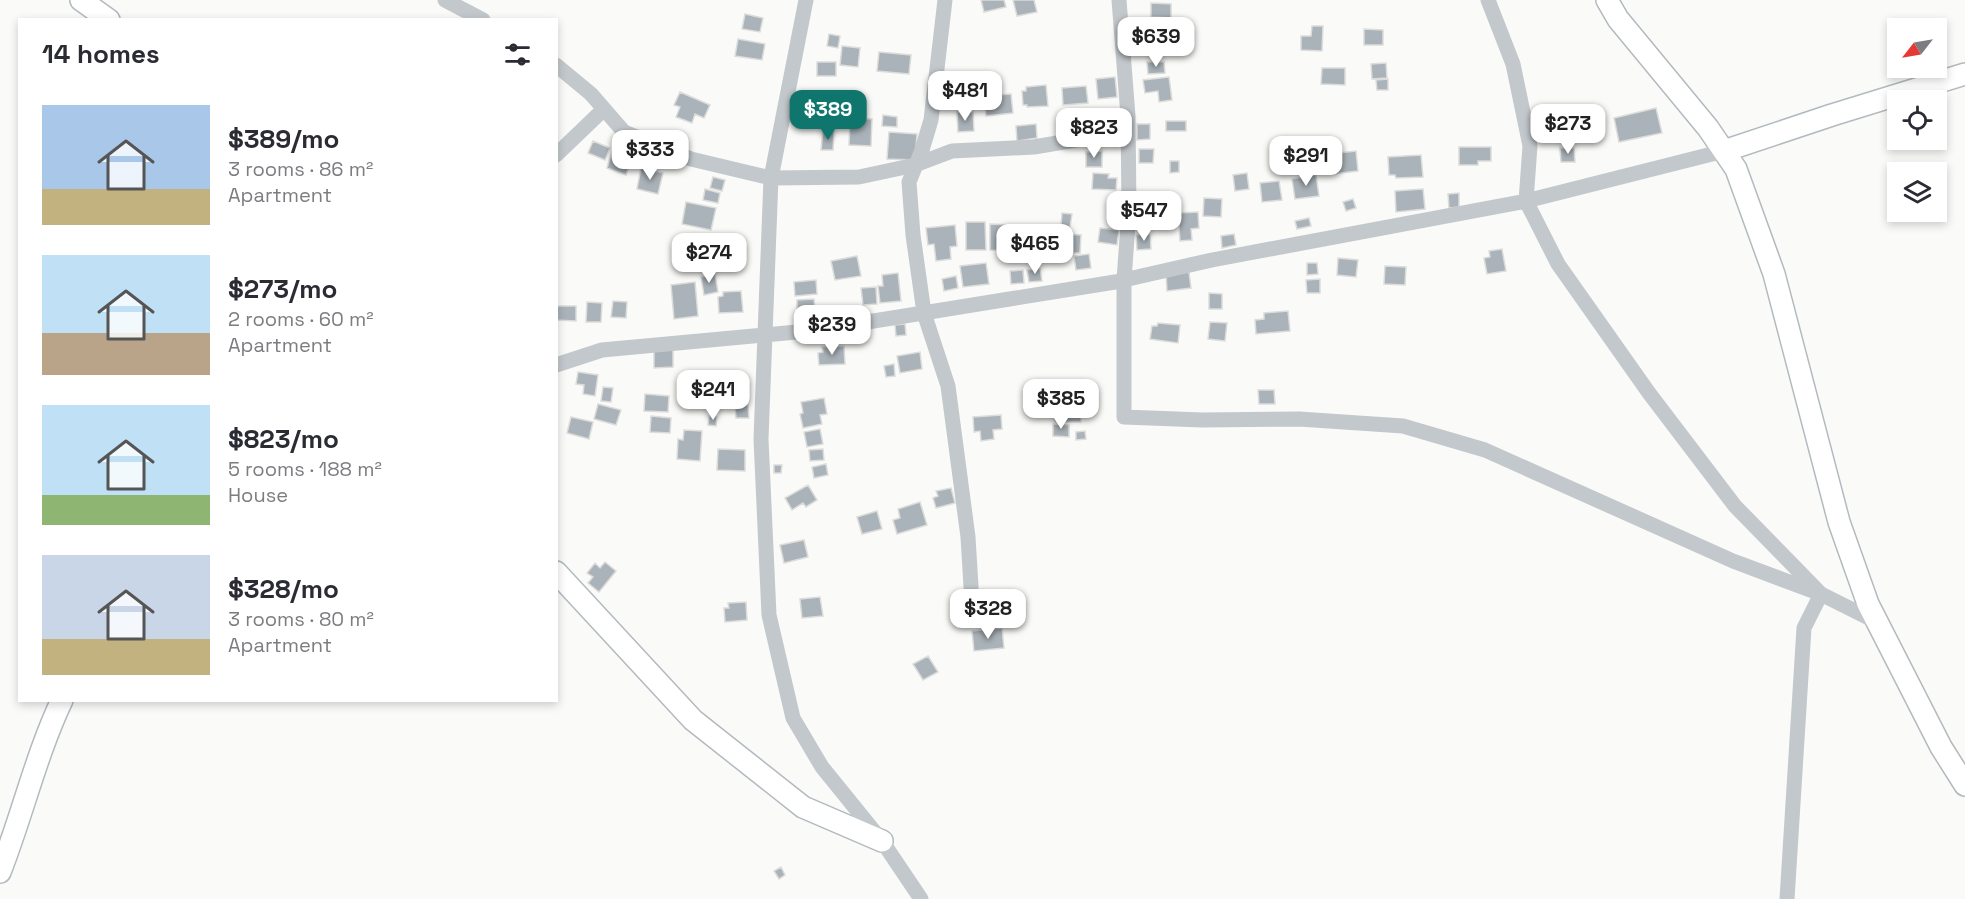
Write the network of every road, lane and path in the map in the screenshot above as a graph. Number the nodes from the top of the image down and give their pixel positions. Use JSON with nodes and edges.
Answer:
{"nodes":[{"id":1,"x":81,"y":0,"type":"edge"},
{"id":2,"x":445,"y":0,"type":"edge"},
{"id":3,"x":806,"y":0,"type":"edge"},
{"id":4,"x":945,"y":0,"type":"edge"},
{"id":5,"x":1119,"y":0,"type":"edge"},
{"id":6,"x":1488,"y":0,"type":"edge"},
{"id":7,"x":1607,"y":0,"type":"edge"},
{"id":8,"x":107,"y":18,"type":"edge"},
{"id":9,"x":479,"y":18,"type":"edge"},
{"id":10,"x":558,"y":67,"type":"edge"},
{"id":11,"x":1965,"y":74,"type":"edge"},
{"id":12,"x":604,"y":109,"type":"junction"},
{"id":13,"x":1128,"y":131,"type":"junction"},
{"id":14,"x":1724,"y":151,"type":"junction"},
{"id":15,"x":558,"y":153,"type":"edge"},
{"id":16,"x":915,"y":165,"type":"junction"},
{"id":17,"x":771,"y":178,"type":"junction"},
{"id":18,"x":1526,"y":201,"type":"junction"},
{"id":19,"x":1124,"y":280,"type":"junction"},
{"id":20,"x":924,"y":313,"type":"junction"},
{"id":21,"x":765,"y":334,"type":"junction"},
{"id":22,"x":558,"y":364,"type":"edge"},
{"id":23,"x":558,"y":574,"type":"edge"},
{"id":24,"x":1821,"y":594,"type":"junction"},
{"id":25,"x":972,"y":603,"type":"dead end"},
{"id":26,"x":1877,"y":622,"type":"junction"},
{"id":27,"x":61,"y":702,"type":"edge"},
{"id":28,"x":1965,"y":785,"type":"edge"},
{"id":29,"x":882,"y":841,"type":"junction"},
{"id":30,"x":0,"y":872,"type":"edge"},
{"id":31,"x":921,"y":899,"type":"edge"},
{"id":32,"x":1787,"y":899,"type":"edge"}],
"edges":[{"from":1,"to":8,"type":"street"},
{"from":2,"to":9,"type":"street"},
{"from":3,"to":17,"type":"street"},
{"from":4,"to":16,"type":"street"},
{"from":5,"to":13,"type":"street"},
{"from":6,"to":18,"type":"street"},
{"from":7,"to":14,"type":"street"},
{"from":10,"to":12,"type":"street"},
{"from":11,"to":14,"type":"street"},
{"from":12,"to":15,"type":"street"},
{"from":12,"to":17,"type":"street"},
{"from":13,"to":16,"type":"street"},
{"from":13,"to":19,"type":"street"},
{"from":14,"to":18,"type":"street"},
{"from":14,"to":26,"type":"street"},
{"from":16,"to":17,"type":"street"},
{"from":16,"to":20,"type":"street"},
{"from":17,"to":21,"type":"street"},
{"from":18,"to":19,"type":"street"},
{"from":18,"to":24,"type":"street"},
{"from":19,"to":20,"type":"street"},
{"from":19,"to":24,"type":"street"},
{"from":20,"to":21,"type":"street"},
{"from":20,"to":25,"type":"street"},
{"from":21,"to":22,"type":"street"},
{"from":21,"to":29,"type":"street"},
{"from":23,"to":29,"type":"street"},
{"from":24,"to":26,"type":"street"},
{"from":24,"to":32,"type":"street"},
{"from":26,"to":28,"type":"street"},
{"from":27,"to":30,"type":"street"},
{"from":29,"to":31,"type":"street"}]}
